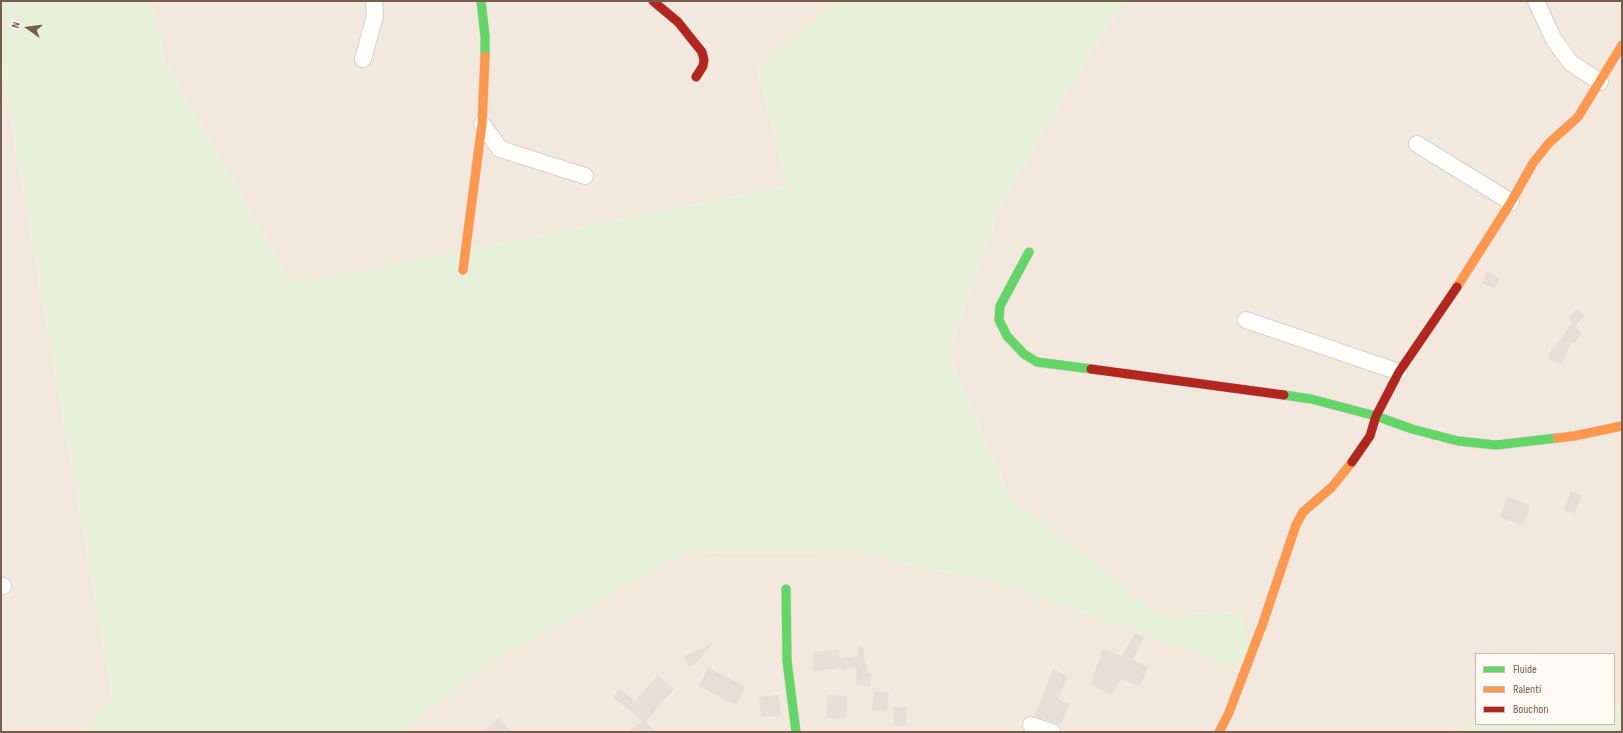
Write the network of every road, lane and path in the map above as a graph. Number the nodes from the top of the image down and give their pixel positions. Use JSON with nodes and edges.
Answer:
{"nodes":[{"id":1,"x":374,"y":1,"type":"edge"},
{"id":2,"x":481,"y":1,"type":"edge"},
{"id":3,"x":653,"y":1,"type":"edge"},
{"id":4,"x":1536,"y":1,"type":"edge"},
{"id":5,"x":1622,"y":45,"type":"edge"},
{"id":6,"x":363,"y":59,"type":"dead end"},
{"id":7,"x":696,"y":77,"type":"dead end"},
{"id":8,"x":1600,"y":82,"type":"junction"},
{"id":9,"x":482,"y":124,"type":"junction"},
{"id":10,"x":1418,"y":144,"type":"dead end"},
{"id":11,"x":585,"y":176,"type":"dead end"},
{"id":12,"x":1512,"y":202,"type":"junction"},
{"id":13,"x":1029,"y":252,"type":"dead end"},
{"id":14,"x":463,"y":270,"type":"dead end"},
{"id":15,"x":1246,"y":320,"type":"dead end"},
{"id":16,"x":1399,"y":372,"type":"junction"},
{"id":17,"x":1376,"y":416,"type":"junction"},
{"id":18,"x":1622,"y":426,"type":"edge"},
{"id":19,"x":786,"y":589,"type":"dead end"},
{"id":20,"x":1031,"y":725,"type":"dead end"},
{"id":21,"x":796,"y":732,"type":"edge"},
{"id":22,"x":1052,"y":732,"type":"edge"},
{"id":23,"x":1219,"y":732,"type":"edge"}],
"edges":[{"from":1,"to":6,"type":"street"},
{"from":2,"to":9,"type":"street"},
{"from":3,"to":7,"type":"street"},
{"from":4,"to":8,"type":"street"},
{"from":5,"to":8,"type":"street"},
{"from":8,"to":12,"type":"street"},
{"from":9,"to":11,"type":"street"},
{"from":9,"to":14,"type":"street"},
{"from":10,"to":12,"type":"street"},
{"from":12,"to":16,"type":"street"},
{"from":13,"to":17,"type":"street"},
{"from":15,"to":16,"type":"street"},
{"from":16,"to":17,"type":"street"},
{"from":17,"to":18,"type":"street"},
{"from":17,"to":23,"type":"street"},
{"from":19,"to":21,"type":"street"},
{"from":20,"to":22,"type":"street"}]}
